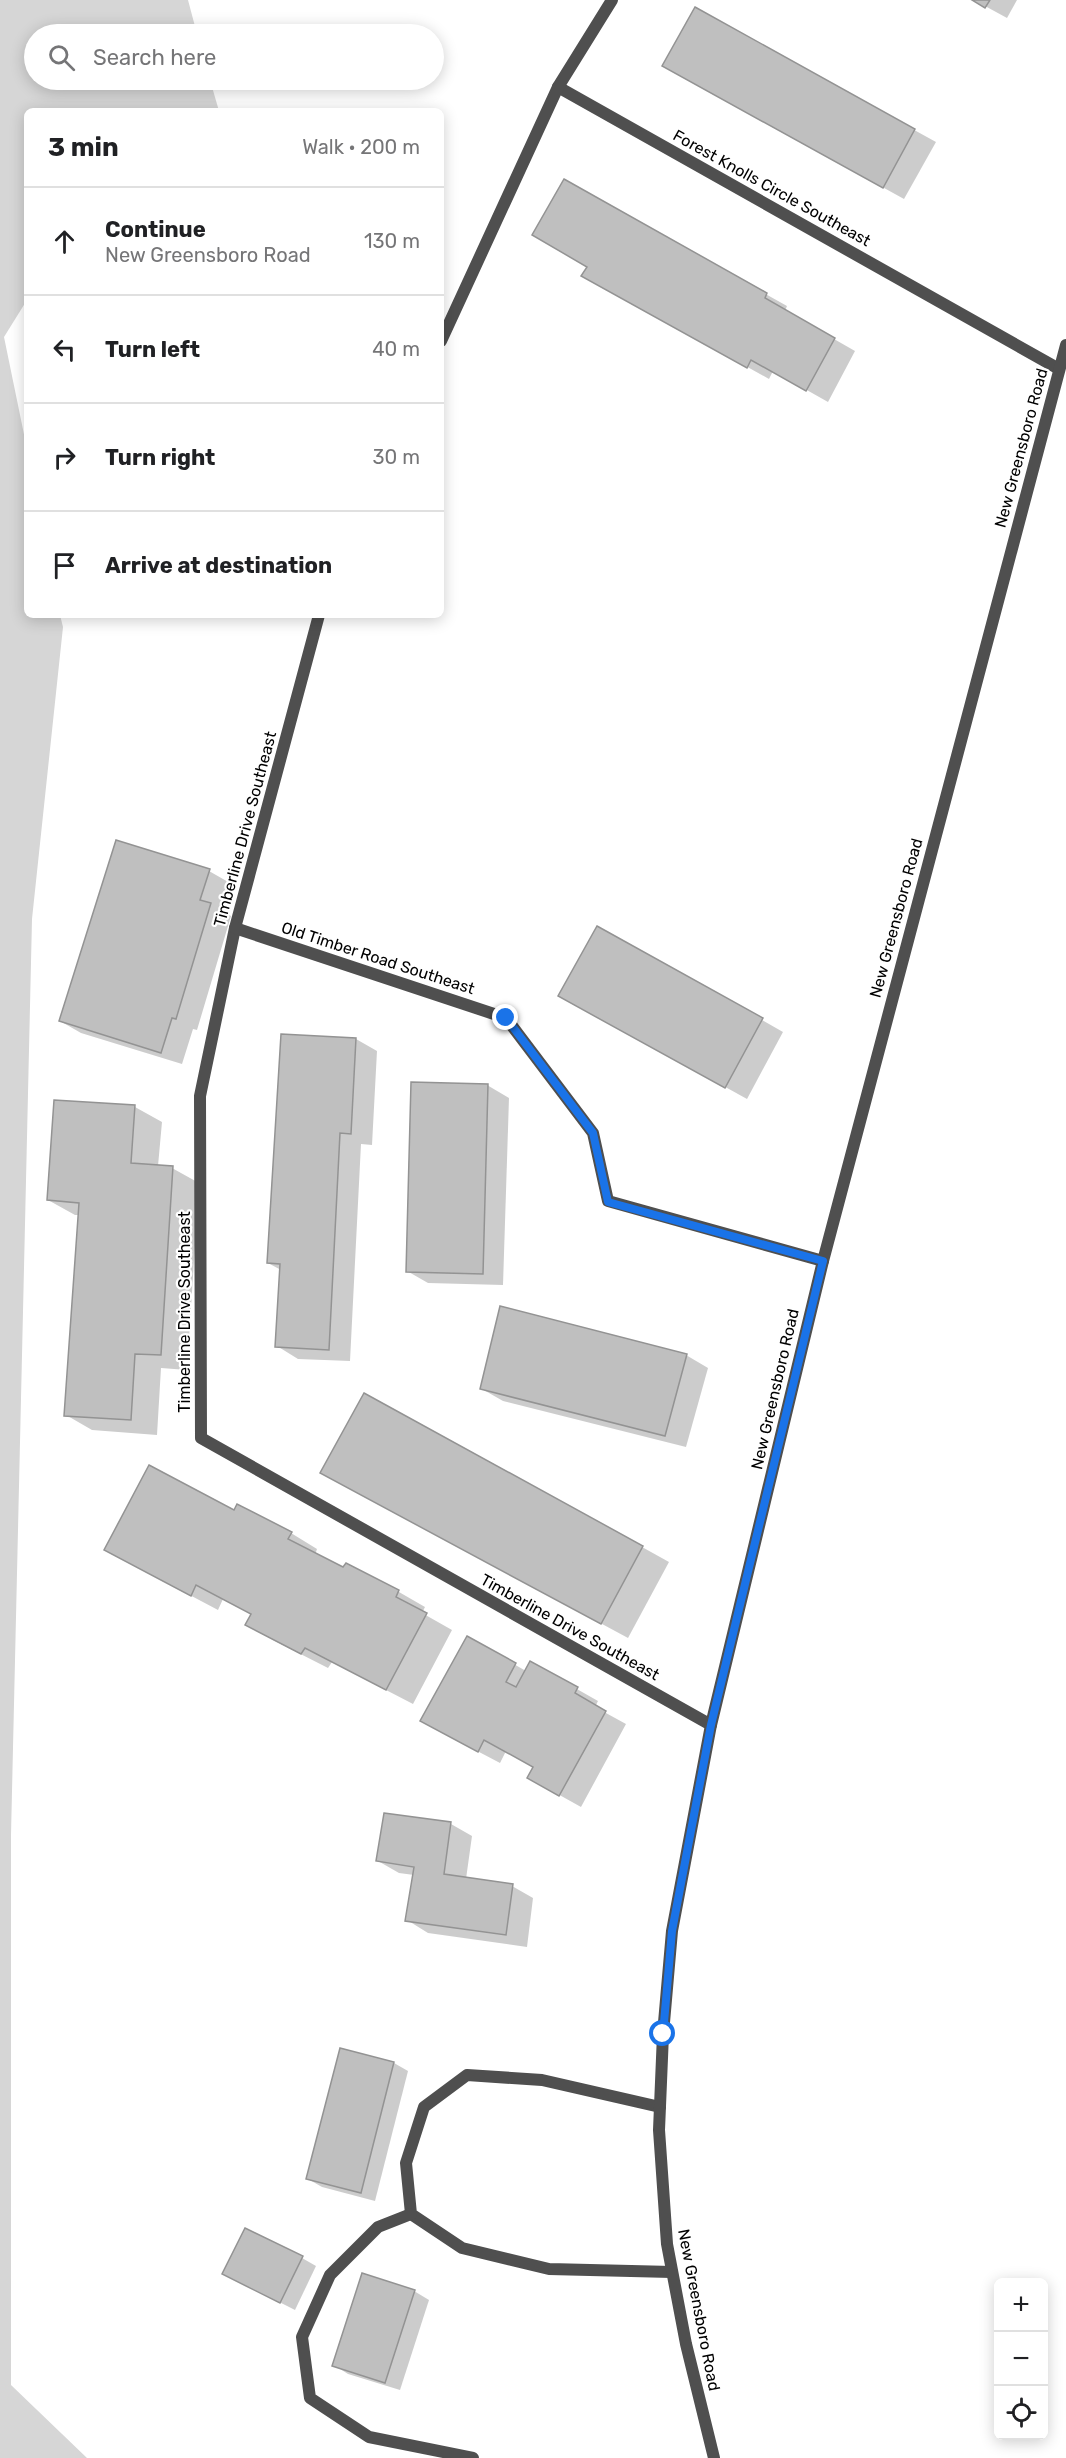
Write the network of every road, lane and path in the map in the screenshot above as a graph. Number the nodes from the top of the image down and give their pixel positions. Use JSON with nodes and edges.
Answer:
{"nodes":[{"id":1,"x":612,"y":0,"type":"edge"},
{"id":2,"x":558,"y":87,"type":"junction"},
{"id":3,"x":444,"y":334,"type":"edge"},
{"id":4,"x":1066,"y":345,"type":"edge"},
{"id":5,"x":1059,"y":369,"type":"junction"},
{"id":6,"x":318,"y":618,"type":"edge"},
{"id":7,"x":235,"y":928,"type":"junction"},
{"id":8,"x":823,"y":1261,"type":"junction"},
{"id":9,"x":711,"y":1725,"type":"junction"},
{"id":10,"x":660,"y":2107,"type":"junction"},
{"id":11,"x":411,"y":2214,"type":"junction"},
{"id":12,"x":672,"y":2272,"type":"junction"},
{"id":13,"x":473,"y":2458,"type":"edge"},
{"id":14,"x":714,"y":2458,"type":"edge"}],
"edges":[{"from":1,"to":2,"type":"street"},
{"from":2,"to":3,"type":"street"},
{"from":2,"to":5,"type":"street","name":"Forest Knolls Circle Southeast"},
{"from":4,"to":5,"type":"street","name":"New Greensboro Road"},
{"from":5,"to":8,"type":"street","name":"New Greensboro Road"},
{"from":6,"to":7,"type":"street","name":"Timberline Drive Southeast"},
{"from":7,"to":8,"type":"street","name":"Old Timber Road Southeast"},
{"from":7,"to":9,"type":"street","name":"Timberline Drive Southeast"},
{"from":8,"to":9,"type":"street","name":"New Greensboro Road"},
{"from":9,"to":10,"type":"street","name":"New Greensboro Road"},
{"from":10,"to":11,"type":"street"},
{"from":10,"to":12,"type":"street","name":"New Greensboro Road"},
{"from":11,"to":12,"type":"street"},
{"from":11,"to":13,"type":"street"},
{"from":12,"to":14,"type":"street","name":"New Greensboro Road"}]}
